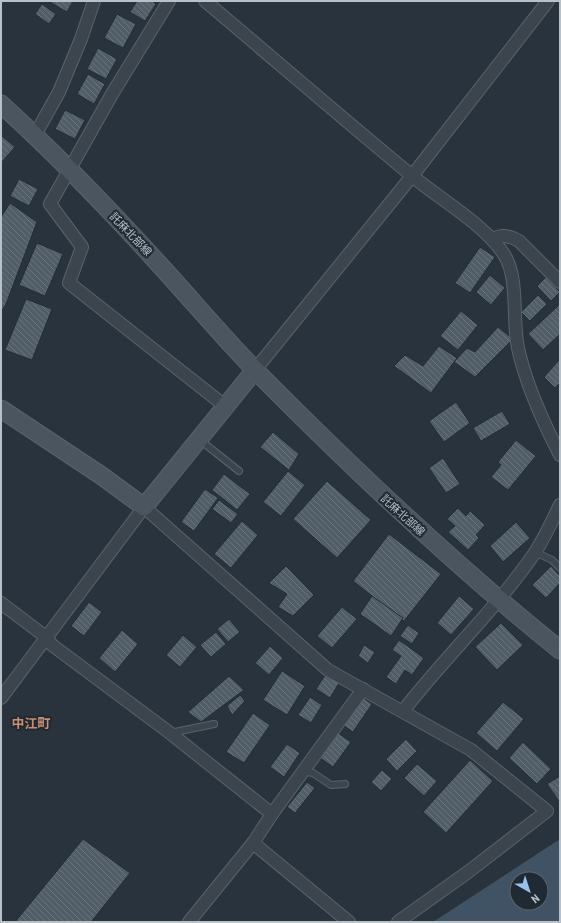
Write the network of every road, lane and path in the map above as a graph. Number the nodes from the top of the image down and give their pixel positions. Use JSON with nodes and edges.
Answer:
{"nodes":[{"id":1,"x":94,"y":1,"type":"edge"},
{"id":2,"x":169,"y":1,"type":"edge"},
{"id":3,"x":205,"y":1,"type":"edge"},
{"id":4,"x":548,"y":1,"type":"edge"},
{"id":5,"x":1,"y":104,"type":"edge"},
{"id":6,"x":35,"y":135,"type":"junction"},
{"id":7,"x":69,"y":170,"type":"junction"},
{"id":8,"x":412,"y":176,"type":"junction"},
{"id":9,"x":492,"y":239,"type":"junction"},
{"id":10,"x":560,"y":282,"type":"edge"},
{"id":11,"x":255,"y":370,"type":"junction"},
{"id":12,"x":225,"y":406,"type":"junction"},
{"id":13,"x":1,"y":410,"type":"edge"},
{"id":14,"x":198,"y":439,"type":"junction"},
{"id":15,"x":560,"y":455,"type":"edge"},
{"id":16,"x":239,"y":470,"type":"dead end"},
{"id":17,"x":560,"y":505,"type":"edge"},
{"id":18,"x":144,"y":507,"type":"junction"},
{"id":19,"x":535,"y":552,"type":"junction"},
{"id":20,"x":560,"y":568,"type":"edge"},
{"id":21,"x":499,"y":601,"type":"junction"},
{"id":22,"x":1,"y":603,"type":"edge"},
{"id":23,"x":46,"y":637,"type":"junction"},
{"id":24,"x":560,"y":650,"type":"edge"},
{"id":25,"x":363,"y":689,"type":"junction"},
{"id":26,"x":1,"y":698,"type":"edge"},
{"id":27,"x":403,"y":711,"type":"junction"},
{"id":28,"x":214,"y":724,"type":"dead end"},
{"id":29,"x":170,"y":733,"type":"junction"},
{"id":30,"x":303,"y":771,"type":"junction"},
{"id":31,"x":345,"y":784,"type":"dead end"},
{"id":32,"x":272,"y":814,"type":"junction"},
{"id":33,"x":253,"y":842,"type":"junction"},
{"id":34,"x":189,"y":922,"type":"edge"},
{"id":35,"x":349,"y":922,"type":"edge"},
{"id":36,"x":398,"y":922,"type":"edge"}],
"edges":[{"from":1,"to":6,"type":"street"},
{"from":2,"to":7,"type":"street"},
{"from":3,"to":8,"type":"street"},
{"from":4,"to":8,"type":"street"},
{"from":5,"to":6,"type":"main road","name":"託麻北部線"},
{"from":6,"to":7,"type":"main road","name":"託麻北部線"},
{"from":7,"to":11,"type":"main road","name":"託麻北部線"},
{"from":7,"to":12,"type":"street"},
{"from":8,"to":9,"type":"street"},
{"from":8,"to":11,"type":"street"},
{"from":9,"to":10,"type":"street"},
{"from":9,"to":15,"type":"street"},
{"from":11,"to":12,"type":"main road"},
{"from":11,"to":21,"type":"main road","name":"託麻北部線"},
{"from":12,"to":14,"type":"main road"},
{"from":13,"to":18,"type":"main road"},
{"from":14,"to":16,"type":"lane"},
{"from":14,"to":18,"type":"main road"},
{"from":17,"to":19,"type":"street"},
{"from":18,"to":23,"type":"street"},
{"from":18,"to":25,"type":"street"},
{"from":19,"to":20,"type":"lane"},
{"from":19,"to":21,"type":"street"},
{"from":21,"to":24,"type":"main road","name":"託麻北部線"},
{"from":21,"to":27,"type":"street"},
{"from":22,"to":23,"type":"street"},
{"from":23,"to":26,"type":"street"},
{"from":23,"to":29,"type":"street"},
{"from":25,"to":27,"type":"street"},
{"from":25,"to":30,"type":"street"},
{"from":27,"to":36,"type":"street"},
{"from":28,"to":29,"type":"lane"},
{"from":29,"to":32,"type":"street"},
{"from":30,"to":31,"type":"lane"},
{"from":30,"to":32,"type":"street"},
{"from":32,"to":33,"type":"street"},
{"from":33,"to":34,"type":"street"},
{"from":33,"to":35,"type":"street"}]}
